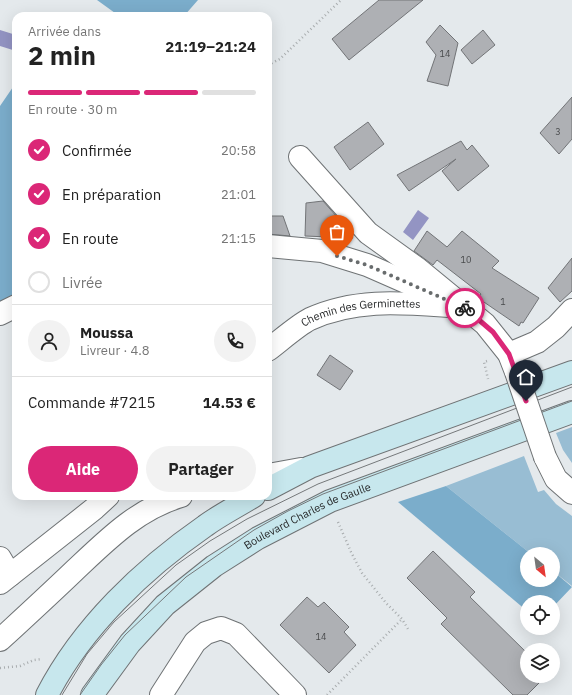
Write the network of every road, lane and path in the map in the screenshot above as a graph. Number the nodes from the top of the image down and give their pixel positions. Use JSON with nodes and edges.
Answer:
{"nodes":[{"id":1,"x":341,"y":0,"type":"edge"},
{"id":2,"x":272,"y":63,"type":"edge"},
{"id":3,"x":300,"y":157,"type":"dead end"},
{"id":4,"x":272,"y":246,"type":"edge"},
{"id":5,"x":464,"y":307,"type":"junction"},
{"id":6,"x":12,"y":308,"type":"edge"},
{"id":7,"x":572,"y":310,"type":"edge"},
{"id":8,"x":0,"y":314,"type":"edge"},
{"id":9,"x":272,"y":347,"type":"edge"},
{"id":10,"x":512,"y":363,"type":"junction"},
{"id":11,"x":572,"y":372,"type":"edge"},
{"id":12,"x":572,"y":412,"type":"edge"},
{"id":13,"x":310,"y":467,"type":"junction"},
{"id":14,"x":272,"y":474,"type":"edge"},
{"id":15,"x":272,"y":487,"type":"edge"},
{"id":16,"x":572,"y":493,"type":"edge"},
{"id":17,"x":104,"y":500,"type":"edge"},
{"id":18,"x":167,"y":500,"type":"edge"},
{"id":19,"x":247,"y":500,"type":"edge"},
{"id":20,"x":338,"y":520,"type":"dead end"},
{"id":21,"x":3,"y":572,"type":"edge"},
{"id":22,"x":402,"y":619,"type":"junction"},
{"id":23,"x":408,"y":629,"type":"dead end"},
{"id":24,"x":0,"y":640,"type":"edge"},
{"id":25,"x":43,"y":659,"type":"dead end"},
{"id":26,"x":0,"y":668,"type":"edge"},
{"id":27,"x":51,"y":688,"type":"edge"},
{"id":28,"x":92,"y":695,"type":"edge"},
{"id":29,"x":161,"y":695,"type":"edge"},
{"id":30,"x":295,"y":695,"type":"edge"},
{"id":31,"x":327,"y":695,"type":"edge"}],
"edges":[{"from":1,"to":2,"type":"path"},
{"from":3,"to":5,"type":"street"},
{"from":4,"to":5,"type":"street"},
{"from":5,"to":9,"type":"street","name":"Chemin des Germinettes"},
{"from":5,"to":10,"type":"street"},
{"from":6,"to":8,"type":"street"},
{"from":7,"to":10,"type":"street"},
{"from":10,"to":16,"type":"street","bridge":true},
{"from":11,"to":13,"type":"main road"},
{"from":12,"to":28,"type":"main road","name":"Boulevard Charles de Gaulle"},
{"from":13,"to":14,"type":"street"},
{"from":13,"to":15,"type":"main road"},
{"from":17,"to":21,"type":"street"},
{"from":18,"to":24,"type":"street"},
{"from":19,"to":27,"type":"main road"},
{"from":20,"to":22,"type":"path"},
{"from":22,"to":23,"type":"path"},
{"from":22,"to":31,"type":"path"},
{"from":25,"to":26,"type":"path"},
{"from":29,"to":30,"type":"street"}]}
